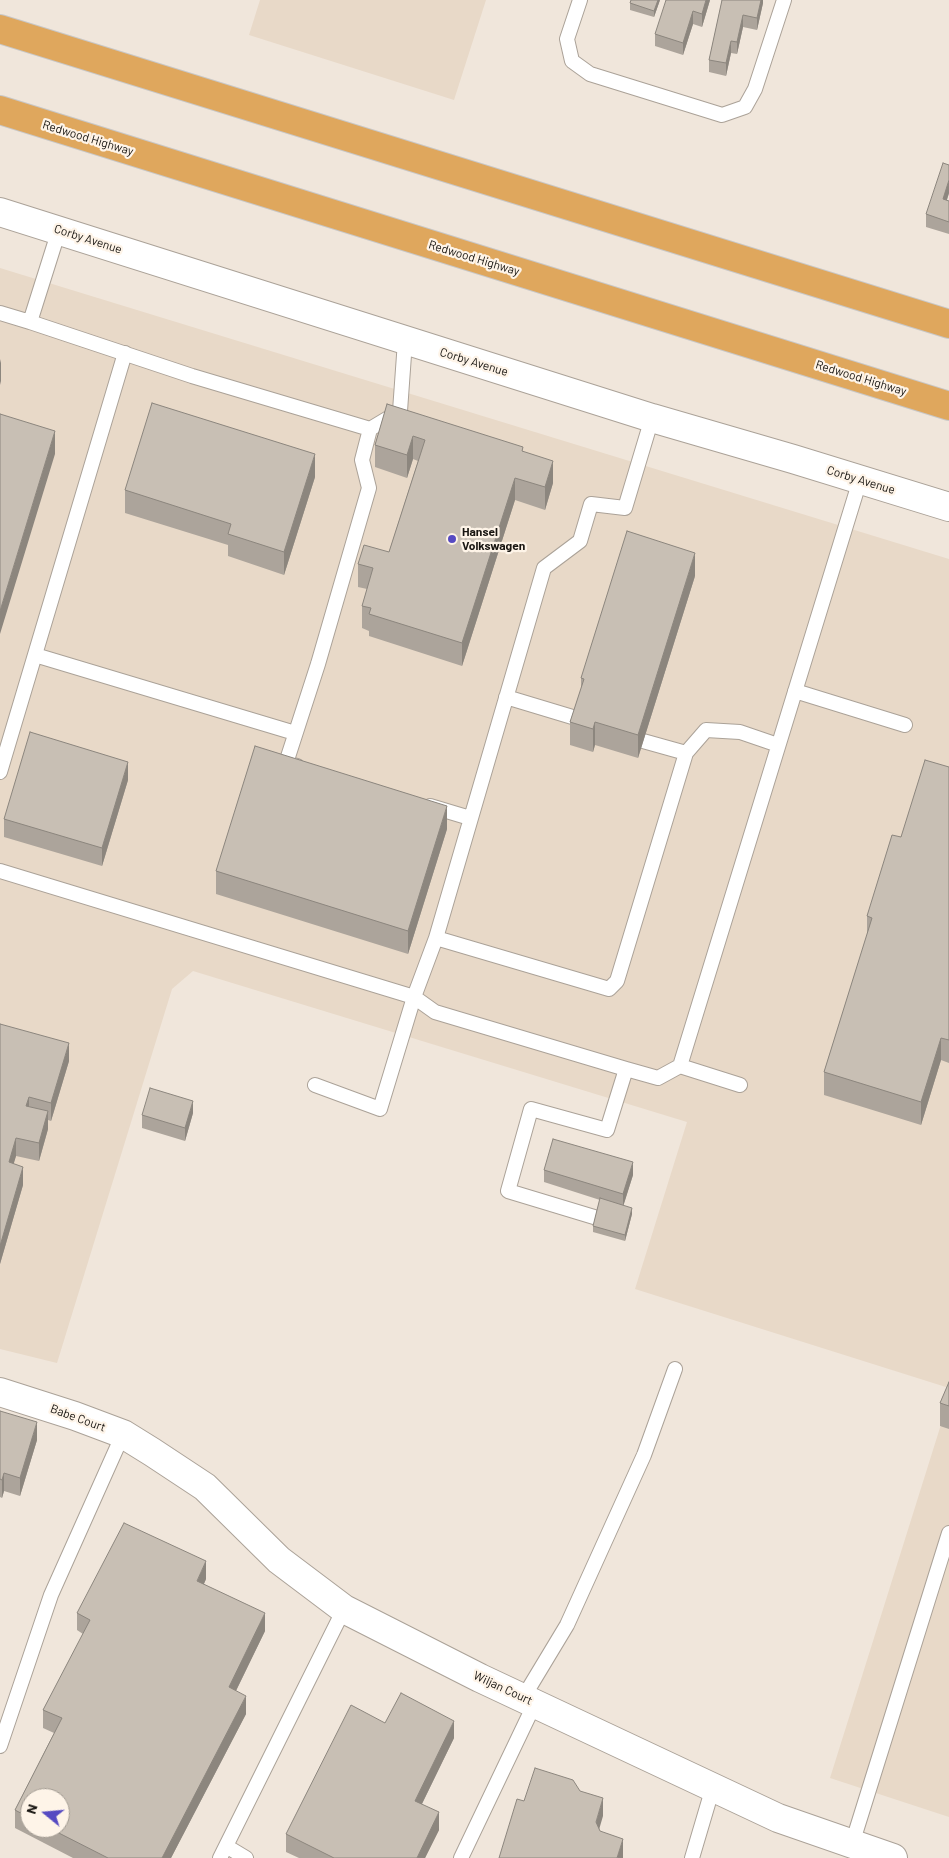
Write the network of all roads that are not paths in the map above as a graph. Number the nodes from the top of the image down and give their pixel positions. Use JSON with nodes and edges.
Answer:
{"nodes":[{"id":1,"x":580,"y":0,"type":"edge"},
{"id":2,"x":784,"y":0,"type":"edge"},
{"id":3,"x":0,"y":29,"type":"edge"},
{"id":4,"x":0,"y":110,"type":"edge"},
{"id":5,"x":0,"y":212,"type":"edge"},
{"id":6,"x":60,"y":230,"type":"junction"},
{"id":7,"x":0,"y":313,"type":"edge"},
{"id":8,"x":30,"y":322,"type":"junction"},
{"id":9,"x":949,"y":324,"type":"edge"},
{"id":10,"x":406,"y":341,"type":"junction"},
{"id":11,"x":125,"y":353,"type":"junction"},
{"id":12,"x":949,"y":406,"type":"edge"},
{"id":13,"x":652,"y":418,"type":"junction"},
{"id":14,"x":370,"y":429,"type":"junction"},
{"id":15,"x":860,"y":480,"type":"junction"},
{"id":16,"x":949,"y":507,"type":"edge"},
{"id":17,"x":35,"y":655,"type":"junction"},
{"id":18,"x":795,"y":691,"type":"junction"},
{"id":19,"x":506,"y":697,"type":"junction"},
{"id":20,"x":579,"y":719,"type":"edge"},
{"id":21,"x":904,"y":725,"type":"dead end"},
{"id":22,"x":295,"y":734,"type":"junction"},
{"id":23,"x":644,"y":741,"type":"edge"},
{"id":24,"x":778,"y":745,"type":"junction"},
{"id":25,"x":686,"y":754,"type":"junction"},
{"id":26,"x":314,"y":771,"type":"edge"},
{"id":27,"x":0,"y":772,"type":"edge"},
{"id":28,"x":415,"y":802,"type":"edge"},
{"id":29,"x":470,"y":818,"type":"junction"},
{"id":30,"x":0,"y":871,"type":"edge"},
{"id":31,"x":436,"y":938,"type":"junction"},
{"id":32,"x":414,"y":997,"type":"junction"},
{"id":33,"x":680,"y":1066,"type":"junction"},
{"id":34,"x":626,"y":1069,"type":"junction"},
{"id":35,"x":314,"y":1085,"type":"dead end"},
{"id":36,"x":740,"y":1086,"type":"dead end"},
{"id":37,"x":594,"y":1217,"type":"edge"},
{"id":38,"x":675,"y":1368,"type":"dead end"},
{"id":39,"x":0,"y":1392,"type":"edge"},
{"id":40,"x":123,"y":1434,"type":"junction"},
{"id":41,"x":152,"y":1452,"type":"joint"},
{"id":42,"x":949,"y":1533,"type":"edge"},
{"id":43,"x":344,"y":1609,"type":"junction"},
{"id":44,"x":529,"y":1700,"type":"junction"},
{"id":45,"x":0,"y":1746,"type":"edge"},
{"id":46,"x":713,"y":1787,"type":"junction"},
{"id":47,"x":852,"y":1844,"type":"junction"},
{"id":48,"x":223,"y":1852,"type":"edge"},
{"id":49,"x":246,"y":1858,"type":"edge"},
{"id":50,"x":461,"y":1858,"type":"edge"},
{"id":51,"x":692,"y":1858,"type":"edge"},
{"id":52,"x":893,"y":1858,"type":"edge"}],
"edges":[{"from":1,"to":2,"type":"lane"},
{"from":3,"to":9,"type":"highway"},
{"from":4,"to":12,"type":"highway","name":"Redwood Highway"},
{"from":5,"to":6,"type":"street","name":"Corby Avenue"},
{"from":6,"to":8,"type":"lane"},
{"from":6,"to":10,"type":"street","name":"Corby Avenue"},
{"from":7,"to":8,"type":"lane"},
{"from":8,"to":11,"type":"lane"},
{"from":10,"to":13,"type":"street","name":"Corby Avenue"},
{"from":10,"to":14,"type":"lane"},
{"from":11,"to":14,"type":"lane"},
{"from":11,"to":17,"type":"lane"},
{"from":13,"to":15,"type":"street","name":"Corby Avenue"},
{"from":13,"to":19,"type":"lane"},
{"from":14,"to":22,"type":"lane"},
{"from":15,"to":16,"type":"street","name":"Corby Avenue"},
{"from":15,"to":18,"type":"lane"},
{"from":17,"to":22,"type":"lane"},
{"from":17,"to":27,"type":"lane"},
{"from":18,"to":21,"type":"lane"},
{"from":18,"to":24,"type":"lane"},
{"from":19,"to":20,"type":"lane"},
{"from":19,"to":29,"type":"lane"},
{"from":22,"to":26,"type":"lane"},
{"from":23,"to":25,"type":"lane"},
{"from":24,"to":25,"type":"lane"},
{"from":24,"to":33,"type":"lane"},
{"from":25,"to":31,"type":"lane"},
{"from":28,"to":29,"type":"lane"},
{"from":29,"to":31,"type":"lane"},
{"from":30,"to":32,"type":"lane"},
{"from":31,"to":32,"type":"lane"},
{"from":32,"to":34,"type":"lane"},
{"from":32,"to":35,"type":"lane"},
{"from":33,"to":34,"type":"lane"},
{"from":33,"to":36,"type":"lane"},
{"from":34,"to":37,"type":"lane"},
{"from":38,"to":44,"type":"lane"},
{"from":39,"to":40,"type":"street","name":"Babe Court"},
{"from":40,"to":41,"type":"street","name":"Babe Court"},
{"from":40,"to":45,"type":"lane"},
{"from":41,"to":43,"type":"street","name":"Wiljan Court"},
{"from":42,"to":47,"type":"lane"},
{"from":43,"to":44,"type":"street","name":"Wiljan Court"},
{"from":43,"to":48,"type":"lane"},
{"from":44,"to":46,"type":"street","name":"Wiljan Court"},
{"from":44,"to":50,"type":"lane"},
{"from":46,"to":47,"type":"street","name":"Wiljan Court"},
{"from":46,"to":51,"type":"lane"},
{"from":47,"to":52,"type":"street","name":"Wiljan Court"},
{"from":48,"to":49,"type":"lane"}]}
